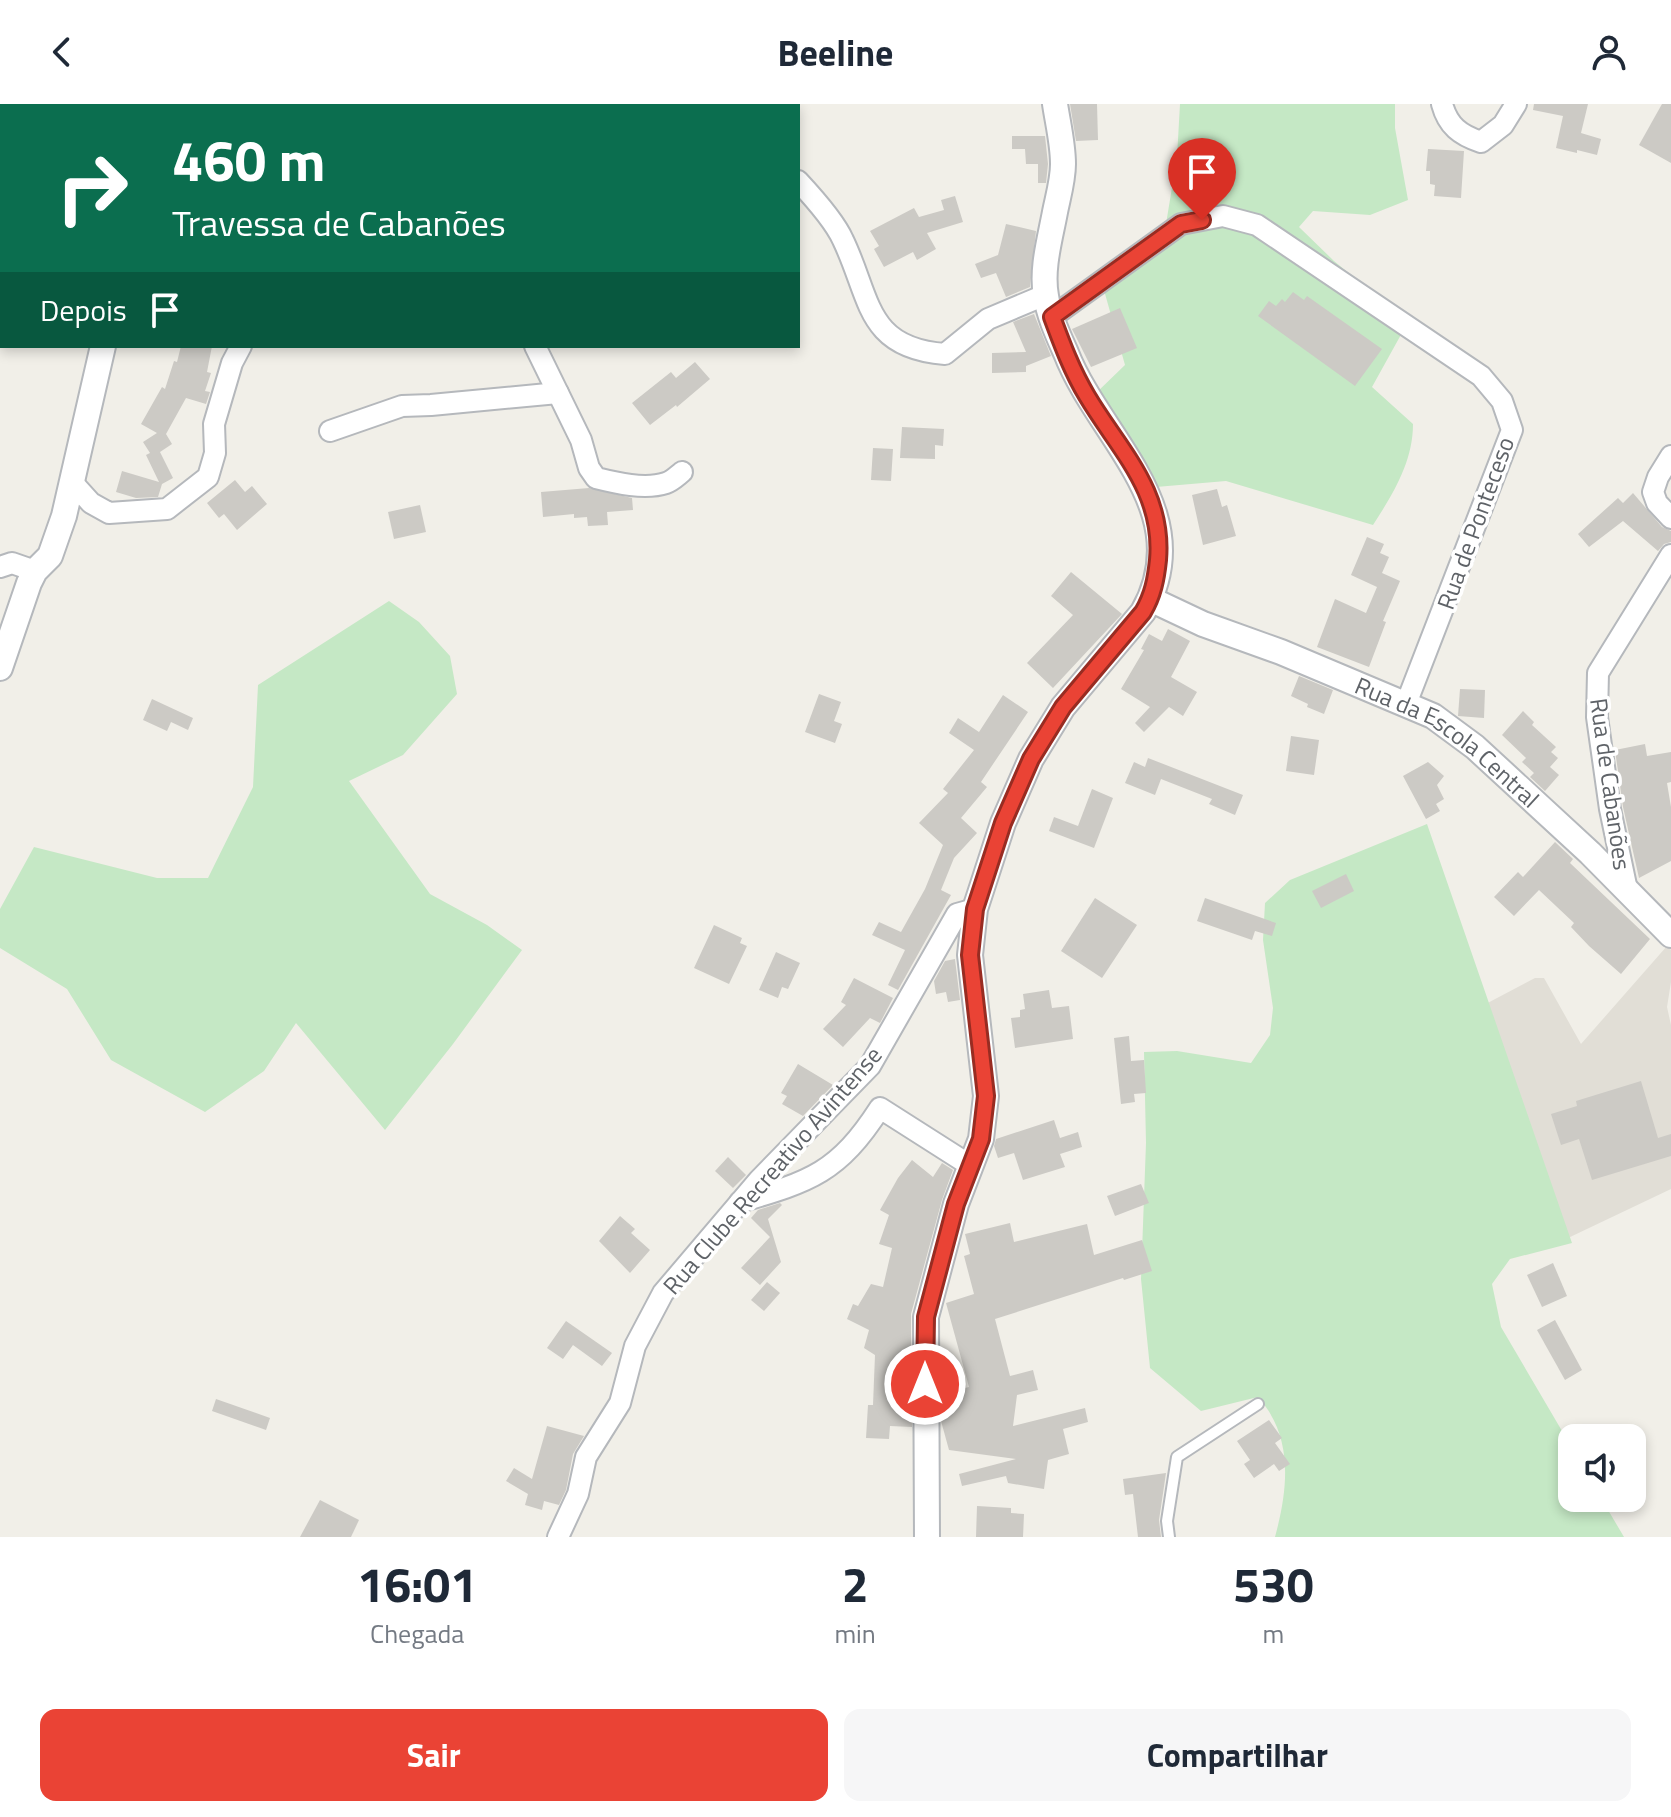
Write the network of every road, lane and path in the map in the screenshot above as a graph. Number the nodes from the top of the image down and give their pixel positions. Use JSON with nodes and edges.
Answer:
{"nodes":[{"id":1,"x":1055,"y":104,"type":"edge"},
{"id":2,"x":1442,"y":104,"type":"edge"},
{"id":3,"x":1516,"y":104,"type":"edge"},
{"id":4,"x":800,"y":183,"type":"edge"},
{"id":5,"x":1049,"y":306,"type":"junction"},
{"id":6,"x":103,"y":348,"type":"edge"},
{"id":7,"x":240,"y":348,"type":"edge"},
{"id":8,"x":536,"y":348,"type":"edge"},
{"id":9,"x":558,"y":393,"type":"junction"},
{"id":10,"x":330,"y":431,"type":"dead end"},
{"id":11,"x":1671,"y":456,"type":"edge"},
{"id":12,"x":682,"y":472,"type":"dead end"},
{"id":13,"x":72,"y":482,"type":"junction"},
{"id":14,"x":1671,"y":518,"type":"edge"},
{"id":15,"x":1671,"y":555,"type":"edge"},
{"id":16,"x":0,"y":567,"type":"edge"},
{"id":17,"x":35,"y":571,"type":"junction"},
{"id":18,"x":1153,"y":588,"type":"junction"},
{"id":19,"x":0,"y":668,"type":"edge"},
{"id":20,"x":1406,"y":704,"type":"junction"},
{"id":21,"x":1627,"y":890,"type":"junction"},
{"id":22,"x":975,"y":909,"type":"junction"},
{"id":23,"x":1671,"y":935,"type":"edge"},
{"id":24,"x":971,"y":1166,"type":"junction"},
{"id":25,"x":740,"y":1202,"type":"junction"},
{"id":26,"x":1258,"y":1404,"type":"dead end"},
{"id":27,"x":558,"y":1537,"type":"edge"},
{"id":28,"x":927,"y":1537,"type":"edge"},
{"id":29,"x":1169,"y":1537,"type":"edge"}],
"edges":[{"from":1,"to":5,"type":"street"},
{"from":2,"to":3,"type":"street"},
{"from":4,"to":5,"type":"street"},
{"from":5,"to":18,"type":"street"},
{"from":5,"to":20,"type":"street","name":"Rua de Ponteceso"},
{"from":6,"to":13,"type":"street"},
{"from":7,"to":13,"type":"street"},
{"from":8,"to":9,"type":"street"},
{"from":9,"to":10,"type":"street"},
{"from":9,"to":12,"type":"street"},
{"from":11,"to":14,"type":"street"},
{"from":13,"to":17,"type":"street"},
{"from":15,"to":21,"type":"street","name":"Rua de Cabanões"},
{"from":16,"to":17,"type":"street"},
{"from":17,"to":19,"type":"street"},
{"from":18,"to":20,"type":"street","name":"Rua da Escola Central"},
{"from":18,"to":22,"type":"street"},
{"from":20,"to":21,"type":"street","name":"Rua da Escola Central"},
{"from":21,"to":23,"type":"street","name":"Rua da Escola Central"},
{"from":22,"to":24,"type":"street"},
{"from":22,"to":25,"type":"street","name":"Rua Clube Recreativo Avintense"},
{"from":24,"to":25,"type":"street"},
{"from":24,"to":28,"type":"street"},
{"from":25,"to":27,"type":"street","name":"Rua Clube Recreativo Avintense"},
{"from":26,"to":29,"type":"lane"}]}
